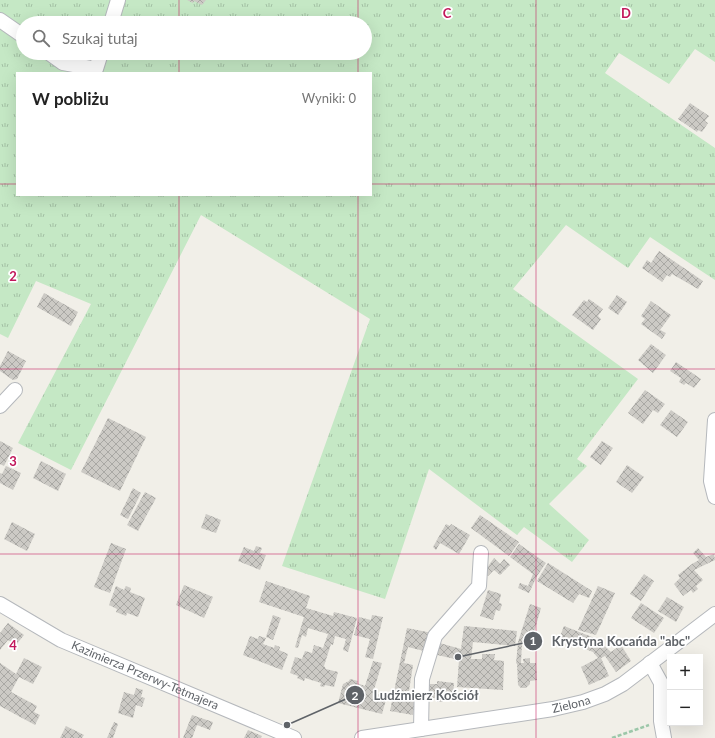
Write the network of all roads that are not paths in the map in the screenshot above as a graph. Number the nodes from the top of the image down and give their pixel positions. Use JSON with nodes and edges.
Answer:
{"nodes":[{"id":1,"x":118,"y":0,"type":"edge"},
{"id":2,"x":113,"y":16,"type":"edge"},
{"id":3,"x":0,"y":20,"type":"edge"},
{"id":4,"x":16,"y":31,"type":"edge"},
{"id":5,"x":59,"y":60,"type":"edge"},
{"id":6,"x":99,"y":60,"type":"edge"},
{"id":7,"x":15,"y":390,"type":"dead end"},
{"id":8,"x":0,"y":406,"type":"edge"},
{"id":9,"x":715,"y":420,"type":"edge"},
{"id":10,"x":715,"y":497,"type":"edge"},
{"id":11,"x":481,"y":553,"type":"dead end"},
{"id":12,"x":0,"y":604,"type":"edge"},
{"id":13,"x":715,"y":614,"type":"edge"},
{"id":14,"x":650,"y":663,"type":"junction"},
{"id":15,"x":421,"y":730,"type":"junction"},
{"id":16,"x":403,"y":735,"type":"edge"},
{"id":17,"x":294,"y":738,"type":"edge"},
{"id":18,"x":362,"y":738,"type":"edge"},
{"id":19,"x":664,"y":738,"type":"edge"}],
"edges":[{"from":1,"to":2,"type":"street"},
{"from":3,"to":4,"type":"street"},
{"from":5,"to":6,"type":"street"},
{"from":7,"to":8,"type":"street"},
{"from":9,"to":10,"type":"street"},
{"from":11,"to":15,"type":"street"},
{"from":12,"to":17,"type":"street","name":"Kazimierza Przerwy-Tetmajera"},
{"from":13,"to":14,"type":"street","name":"Zielona"},
{"from":14,"to":15,"type":"street","name":"Zielona"},
{"from":14,"to":19,"type":"street"},
{"from":15,"to":16,"type":"street","name":"Zielona"},
{"from":16,"to":18,"type":"street","name":"Zielona"}]}
